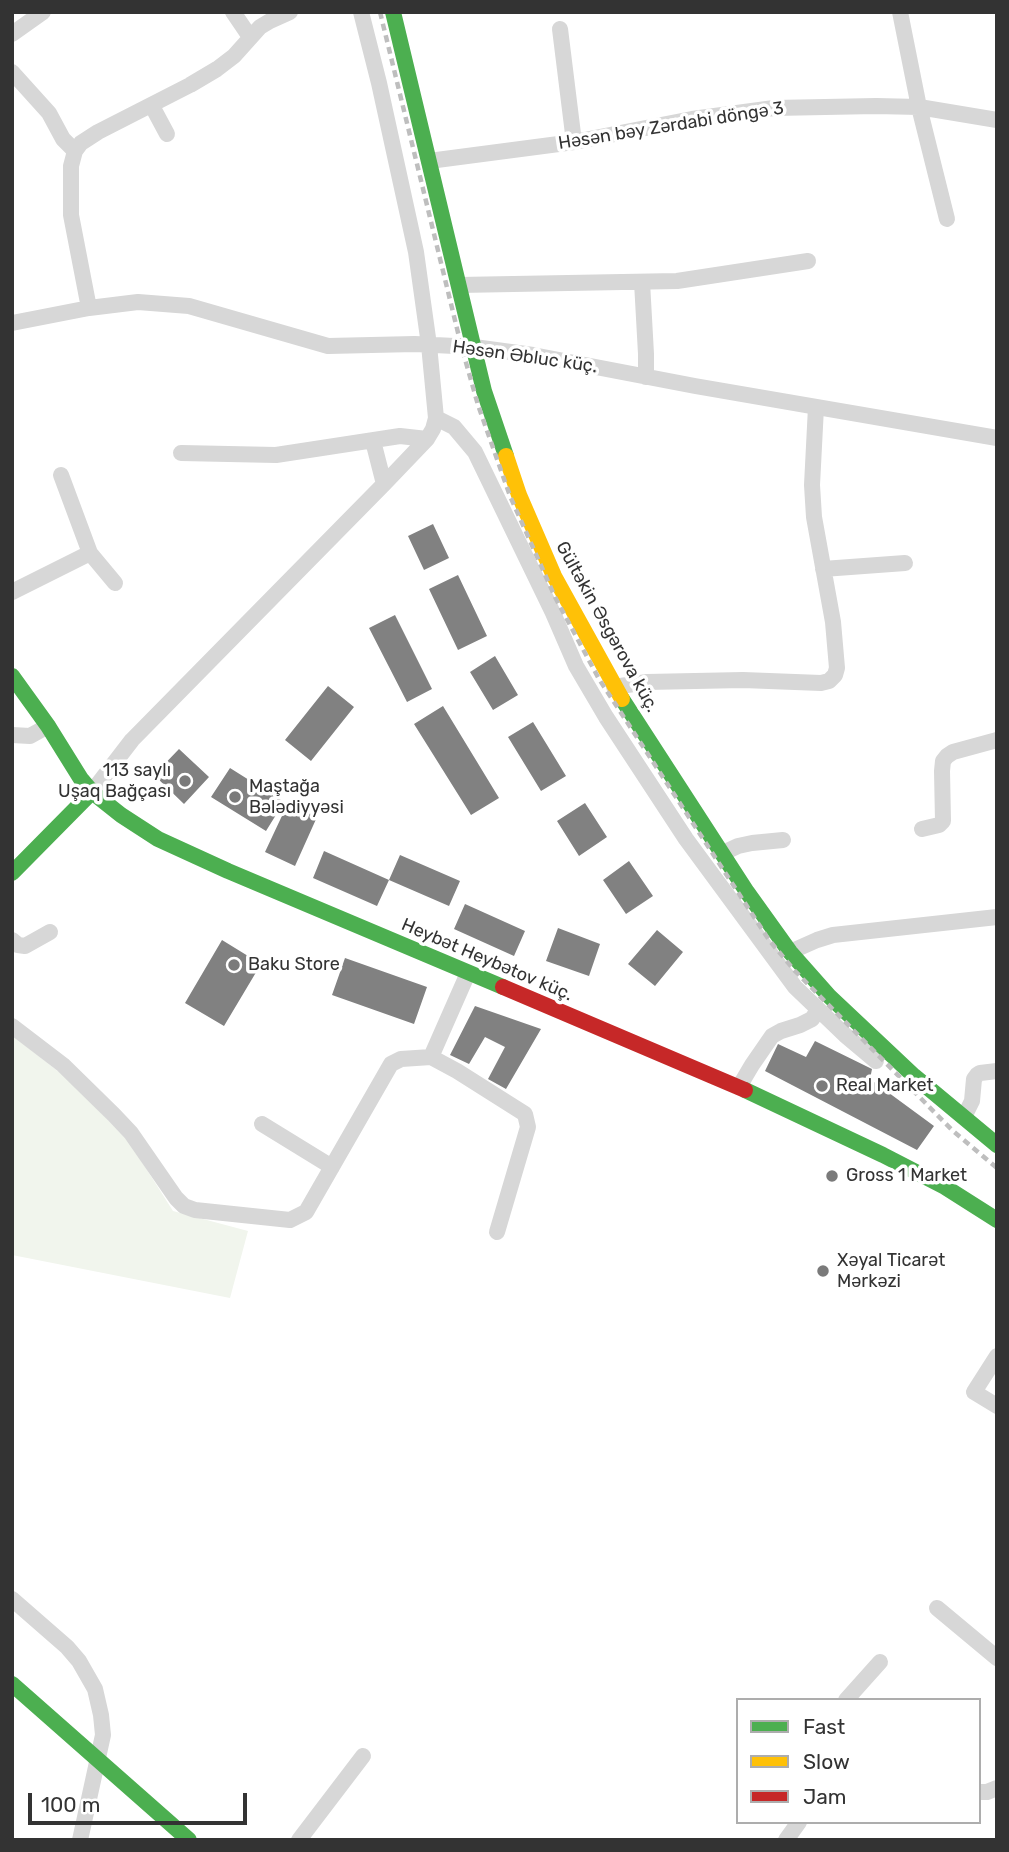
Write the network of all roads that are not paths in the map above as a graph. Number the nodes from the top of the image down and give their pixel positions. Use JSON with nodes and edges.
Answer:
{"nodes":[{"id":1,"x":43,"y":12,"type":"edge"},
{"id":2,"x":233,"y":12,"type":"edge"},
{"id":3,"x":290,"y":12,"type":"edge"},
{"id":4,"x":361,"y":12,"type":"edge"},
{"id":5,"x":393,"y":12,"type":"edge"},
{"id":6,"x":900,"y":12,"type":"edge"},
{"id":7,"x":560,"y":29,"type":"dead end"},
{"id":8,"x":12,"y":34,"type":"edge"},
{"id":9,"x":250,"y":37,"type":"junction"},
{"id":10,"x":12,"y":72,"type":"edge"},
{"id":11,"x":152,"y":106,"type":"junction"},
{"id":12,"x":919,"y":107,"type":"junction"},
{"id":13,"x":997,"y":120,"type":"edge"},
{"id":14,"x":166,"y":134,"type":"dead end"},
{"id":15,"x":574,"y":142,"type":"junction"},
{"id":16,"x":75,"y":151,"type":"junction"},
{"id":17,"x":429,"y":161,"type":"junction"},
{"id":18,"x":947,"y":219,"type":"dead end"},
{"id":19,"x":808,"y":261,"type":"dead end"},
{"id":20,"x":642,"y":282,"type":"junction"},
{"id":21,"x":459,"y":285,"type":"junction"},
{"id":22,"x":89,"y":308,"type":"junction"},
{"id":23,"x":14,"y":319,"type":"edge"},
{"id":24,"x":429,"y":345,"type":"junction"},
{"id":25,"x":474,"y":347,"type":"junction"},
{"id":26,"x":646,"y":377,"type":"junction"},
{"id":27,"x":816,"y":407,"type":"junction"},
{"id":28,"x":436,"y":418,"type":"junction"},
{"id":29,"x":427,"y":439,"type":"junction"},
{"id":30,"x":997,"y":439,"type":"edge"},
{"id":31,"x":373,"y":441,"type":"junction"},
{"id":32,"x":181,"y":453,"type":"dead end"},
{"id":33,"x":61,"y":475,"type":"dead end"},
{"id":34,"x":384,"y":484,"type":"junction"},
{"id":35,"x":90,"y":553,"type":"junction"},
{"id":36,"x":905,"y":563,"type":"dead end"},
{"id":37,"x":823,"y":569,"type":"junction"},
{"id":38,"x":114,"y":583,"type":"dead end"},
{"id":39,"x":12,"y":592,"type":"edge"},
{"id":40,"x":12,"y":676,"type":"edge"},
{"id":41,"x":614,"y":687,"type":"junction"},
{"id":42,"x":48,"y":726,"type":"junction"},
{"id":43,"x":12,"y":735,"type":"edge"},
{"id":44,"x":997,"y":740,"type":"edge"},
{"id":45,"x":92,"y":792,"type":"junction"},
{"id":46,"x":922,"y":829,"type":"dead end"},
{"id":47,"x":783,"y":840,"type":"dead end"},
{"id":48,"x":723,"y":853,"type":"junction"},
{"id":49,"x":12,"y":873,"type":"edge"},
{"id":50,"x":997,"y":917,"type":"edge"},
{"id":51,"x":50,"y":932,"type":"dead end"},
{"id":52,"x":12,"y":940,"type":"edge"},
{"id":53,"x":790,"y":952,"type":"junction"},
{"id":54,"x":468,"y":972,"type":"junction"},
{"id":55,"x":818,"y":1010,"type":"junction"},
{"id":56,"x":12,"y":1026,"type":"edge"},
{"id":57,"x":431,"y":1057,"type":"junction"},
{"id":58,"x":876,"y":1061,"type":"dead end"},
{"id":59,"x":997,"y":1070,"type":"edge"},
{"id":60,"x":739,"y":1087,"type":"junction"},
{"id":61,"x":964,"y":1117,"type":"junction"},
{"id":62,"x":261,"y":1124,"type":"dead end"},
{"id":63,"x":997,"y":1145,"type":"edge"},
{"id":64,"x":332,"y":1167,"type":"junction"},
{"id":65,"x":997,"y":1220,"type":"edge"},
{"id":66,"x":497,"y":1233,"type":"dead end"},
{"id":67,"x":997,"y":1356,"type":"edge"},
{"id":68,"x":997,"y":1406,"type":"edge"},
{"id":69,"x":12,"y":1600,"type":"edge"},
{"id":70,"x":937,"y":1608,"type":"dead end"},
{"id":71,"x":997,"y":1658,"type":"edge"},
{"id":72,"x":880,"y":1662,"type":"dead end"},
{"id":73,"x":12,"y":1684,"type":"edge"},
{"id":74,"x":848,"y":1698,"type":"edge"},
{"id":75,"x":363,"y":1756,"type":"dead end"},
{"id":76,"x":99,"y":1760,"type":"junction"},
{"id":77,"x":798,"y":1824,"type":"edge"},
{"id":78,"x":80,"y":1840,"type":"edge"},
{"id":79,"x":189,"y":1840,"type":"edge"},
{"id":80,"x":299,"y":1840,"type":"edge"},
{"id":81,"x":786,"y":1840,"type":"edge"}],
"edges":[{"from":1,"to":8,"type":"street"},
{"from":2,"to":9,"type":"street"},
{"from":3,"to":9,"type":"street"},
{"from":4,"to":24,"type":"street"},
{"from":5,"to":17,"type":"street","name":"Gültəkin Əsgərova küç."},
{"from":6,"to":12,"type":"street"},
{"from":7,"to":15,"type":"street"},
{"from":9,"to":11,"type":"street"},
{"from":10,"to":16,"type":"street"},
{"from":11,"to":14,"type":"street"},
{"from":11,"to":16,"type":"street"},
{"from":12,"to":13,"type":"street","name":"Həsən bəy Zərdabi döngə 3"},
{"from":12,"to":15,"type":"street","name":"Həsən bəy Zərdabi döngə 3"},
{"from":12,"to":18,"type":"street"},
{"from":15,"to":17,"type":"street","name":"Həsən bəy Zərdabi döngə 3"},
{"from":16,"to":22,"type":"street"},
{"from":17,"to":21,"type":"street","name":"Gültəkin Əsgərova küç."},
{"from":19,"to":20,"type":"street"},
{"from":20,"to":21,"type":"street"},
{"from":20,"to":26,"type":"street"},
{"from":21,"to":25,"type":"street","name":"Gültəkin Əsgərova küç."},
{"from":22,"to":23,"type":"street","name":"Həsən Əbluc küç."},
{"from":22,"to":24,"type":"street","name":"Həsən Əbluc küç."},
{"from":24,"to":25,"type":"street","name":"Həsən Əbluc küç."},
{"from":24,"to":28,"type":"street"},
{"from":25,"to":26,"type":"street","name":"Həsən Əbluc küç."},
{"from":25,"to":41,"type":"street","name":"Gültəkin Əsgərova küç."},
{"from":26,"to":27,"type":"street","name":"Həsən Əbluc küç."},
{"from":27,"to":30,"type":"street","name":"Həsən Əbluc küç."},
{"from":27,"to":37,"type":"street"},
{"from":28,"to":29,"type":"street"},
{"from":28,"to":55,"type":"street"},
{"from":29,"to":31,"type":"street"},
{"from":29,"to":34,"type":"street"},
{"from":31,"to":32,"type":"street"},
{"from":31,"to":34,"type":"street"},
{"from":33,"to":35,"type":"street"},
{"from":34,"to":45,"type":"street"},
{"from":35,"to":38,"type":"street"},
{"from":35,"to":39,"type":"street"},
{"from":36,"to":37,"type":"street"},
{"from":37,"to":41,"type":"street"},
{"from":40,"to":42,"type":"street","name":"Heybət Heybətov küç."},
{"from":41,"to":48,"type":"street","name":"Gültəkin Əsgərova küç."},
{"from":42,"to":43,"type":"street"},
{"from":42,"to":45,"type":"street","name":"Heybət Heybətov küç."},
{"from":44,"to":46,"type":"street"},
{"from":45,"to":49,"type":"street"},
{"from":45,"to":54,"type":"street","name":"Heybət Heybətov küç."},
{"from":47,"to":48,"type":"street"},
{"from":48,"to":53,"type":"street","name":"Gültəkin Əsgərova küç."},
{"from":50,"to":53,"type":"street"},
{"from":51,"to":52,"type":"street"},
{"from":53,"to":61,"type":"street","name":"Gültəkin Əsgərova küç."},
{"from":54,"to":57,"type":"street"},
{"from":54,"to":60,"type":"street","name":"Heybət Heybətov küç."},
{"from":55,"to":58,"type":"street"},
{"from":55,"to":60,"type":"street"},
{"from":56,"to":64,"type":"street"},
{"from":57,"to":64,"type":"street"},
{"from":57,"to":66,"type":"street"},
{"from":59,"to":61,"type":"street"},
{"from":60,"to":65,"type":"street","name":"Heybət Heybətov küç."},
{"from":61,"to":63,"type":"street","name":"Gültəkin Əsgərova küç."},
{"from":62,"to":64,"type":"street"},
{"from":67,"to":68,"type":"street"},
{"from":69,"to":76,"type":"street"},
{"from":70,"to":71,"type":"street"},
{"from":72,"to":74,"type":"street"},
{"from":73,"to":76,"type":"street"},
{"from":75,"to":80,"type":"street"},
{"from":76,"to":78,"type":"street"},
{"from":76,"to":79,"type":"street"},
{"from":77,"to":81,"type":"street"}]}
